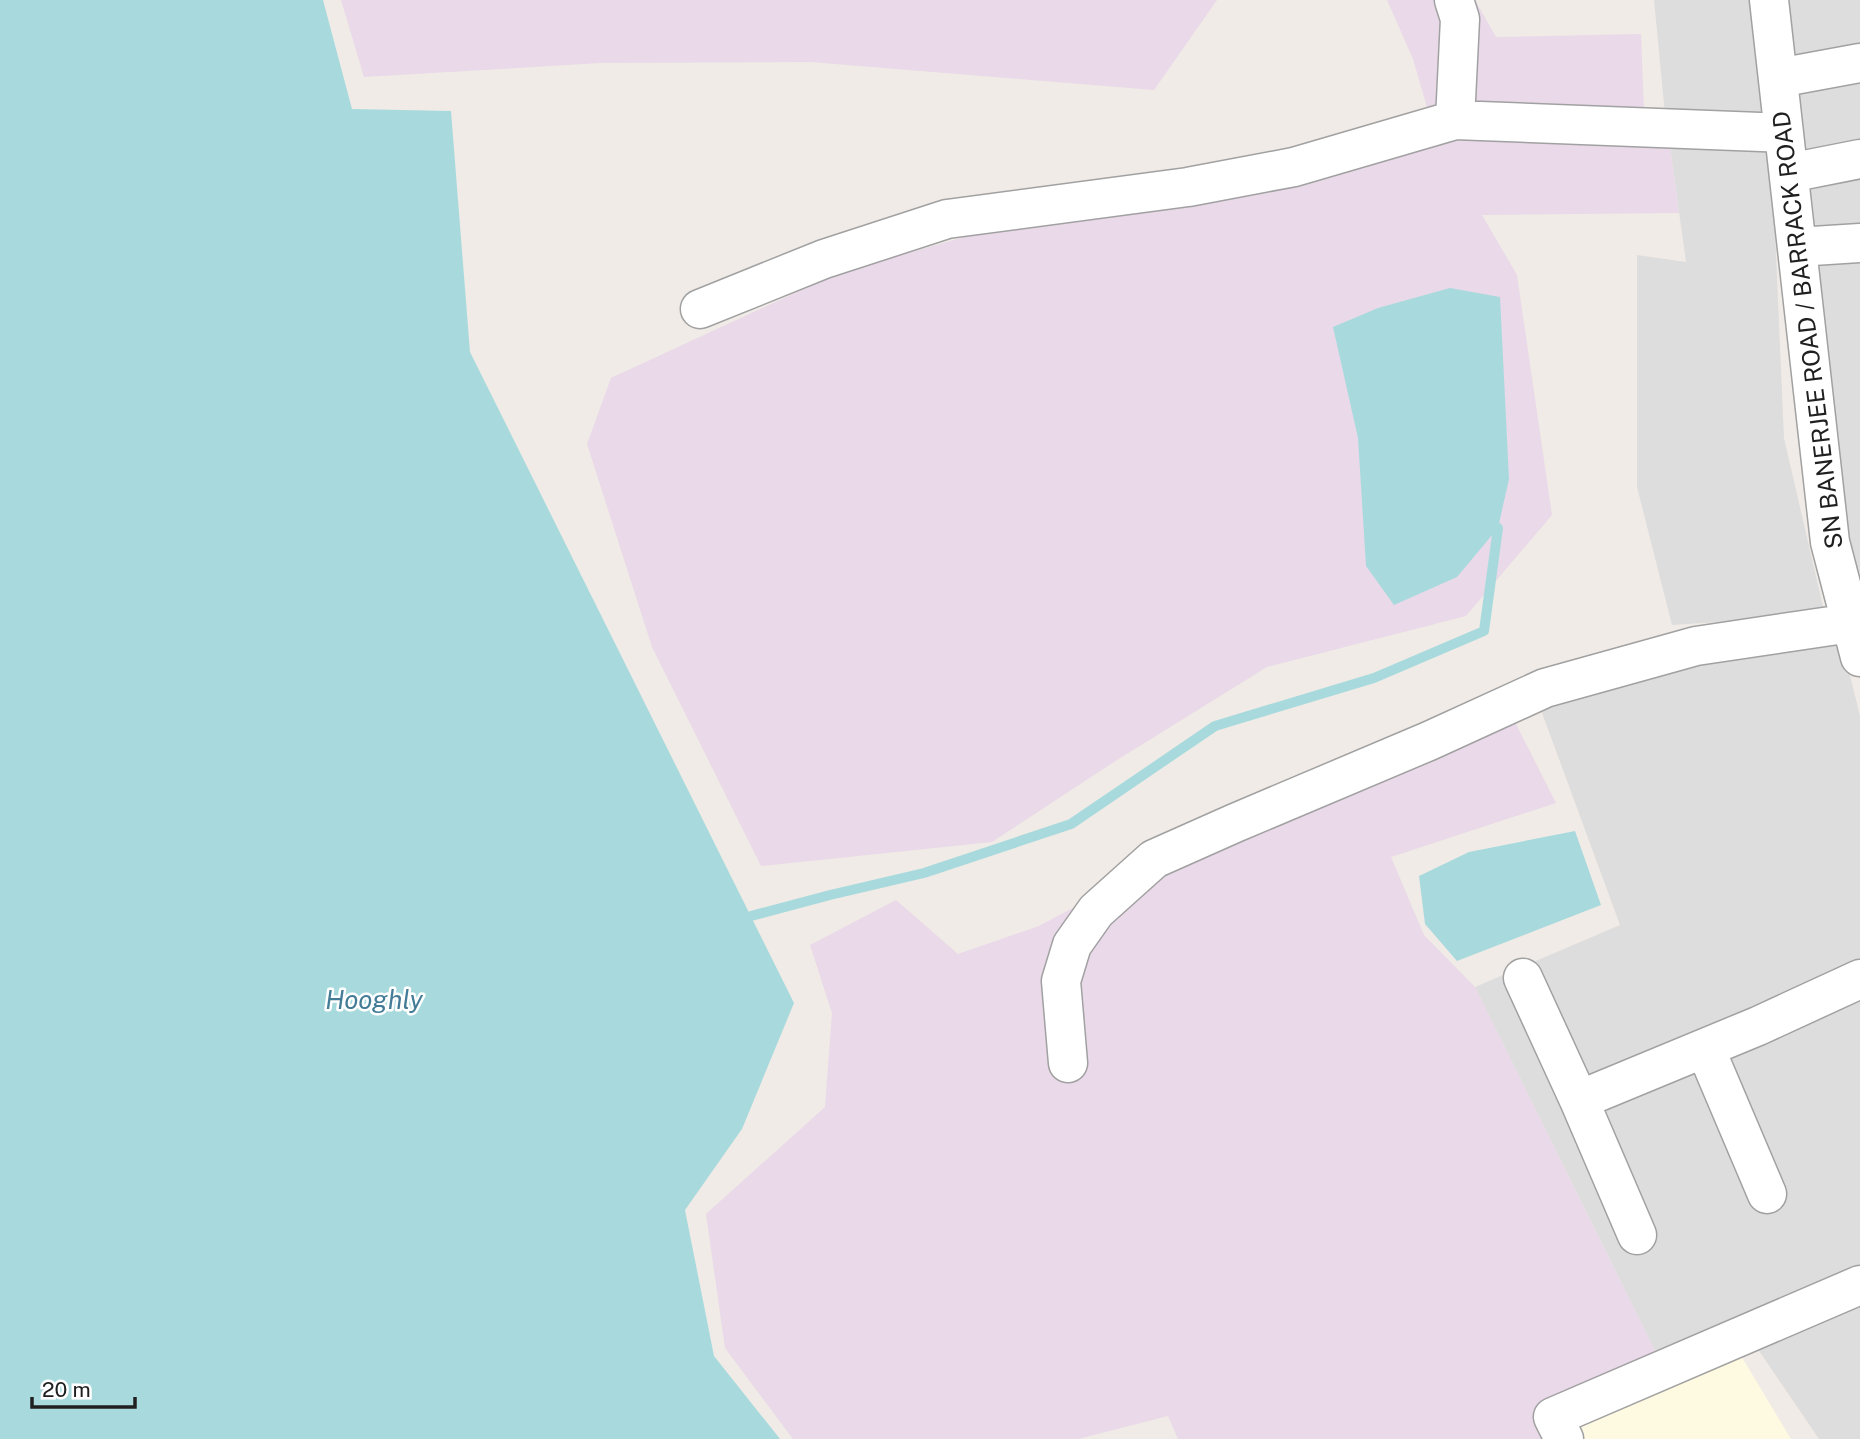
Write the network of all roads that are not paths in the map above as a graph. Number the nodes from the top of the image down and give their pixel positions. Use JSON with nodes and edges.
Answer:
{"nodes":[{"id":1,"x":1454,"y":0,"type":"edge"},
{"id":2,"x":1769,"y":0,"type":"edge"},
{"id":3,"x":1860,"y":63,"type":"edge"},
{"id":4,"x":1778,"y":78,"type":"junction"},
{"id":5,"x":1455,"y":120,"type":"junction"},
{"id":6,"x":1784,"y":133,"type":"junction"},
{"id":7,"x":1860,"y":159,"type":"edge"},
{"id":8,"x":1789,"y":173,"type":"junction"},
{"id":9,"x":1860,"y":243,"type":"edge"},
{"id":10,"x":1797,"y":247,"type":"junction"},
{"id":11,"x":700,"y":309,"type":"dead end"},
{"id":12,"x":1845,"y":537,"type":"edge"},
{"id":13,"x":1856,"y":640,"type":"edge"},
{"id":14,"x":1522,"y":978,"type":"dead end"},
{"id":15,"x":1860,"y":978,"type":"edge"},
{"id":16,"x":1705,"y":1048,"type":"junction"},
{"id":17,"x":1068,"y":1063,"type":"dead end"},
{"id":18,"x":1579,"y":1100,"type":"junction"},
{"id":19,"x":1767,"y":1194,"type":"dead end"},
{"id":20,"x":1637,"y":1235,"type":"dead end"},
{"id":21,"x":1860,"y":1285,"type":"edge"},
{"id":22,"x":1564,"y":1439,"type":"edge"}],
"edges":[{"from":1,"to":5,"type":"street"},
{"from":2,"to":4,"type":"street","name":"SN BANERJEE ROAD / BARRACK ROAD"},
{"from":3,"to":4,"type":"street"},
{"from":4,"to":6,"type":"street","name":"SN BANERJEE ROAD / BARRACK ROAD"},
{"from":5,"to":6,"type":"street"},
{"from":5,"to":11,"type":"street"},
{"from":6,"to":8,"type":"street","name":"SN BANERJEE ROAD / BARRACK ROAD"},
{"from":7,"to":8,"type":"street"},
{"from":8,"to":10,"type":"street","name":"SN BANERJEE ROAD / BARRACK ROAD"},
{"from":9,"to":10,"type":"street"},
{"from":10,"to":12,"type":"street","name":"SN BANERJEE ROAD / BARRACK ROAD"},
{"from":12,"to":13,"type":"street","name":"SN BANERJEE ROAD / BARRACK ROAD"},
{"from":13,"to":17,"type":"street"},
{"from":14,"to":18,"type":"street"},
{"from":15,"to":16,"type":"street"},
{"from":16,"to":18,"type":"street"},
{"from":16,"to":19,"type":"street"},
{"from":18,"to":20,"type":"street"},
{"from":21,"to":22,"type":"street"}]}
